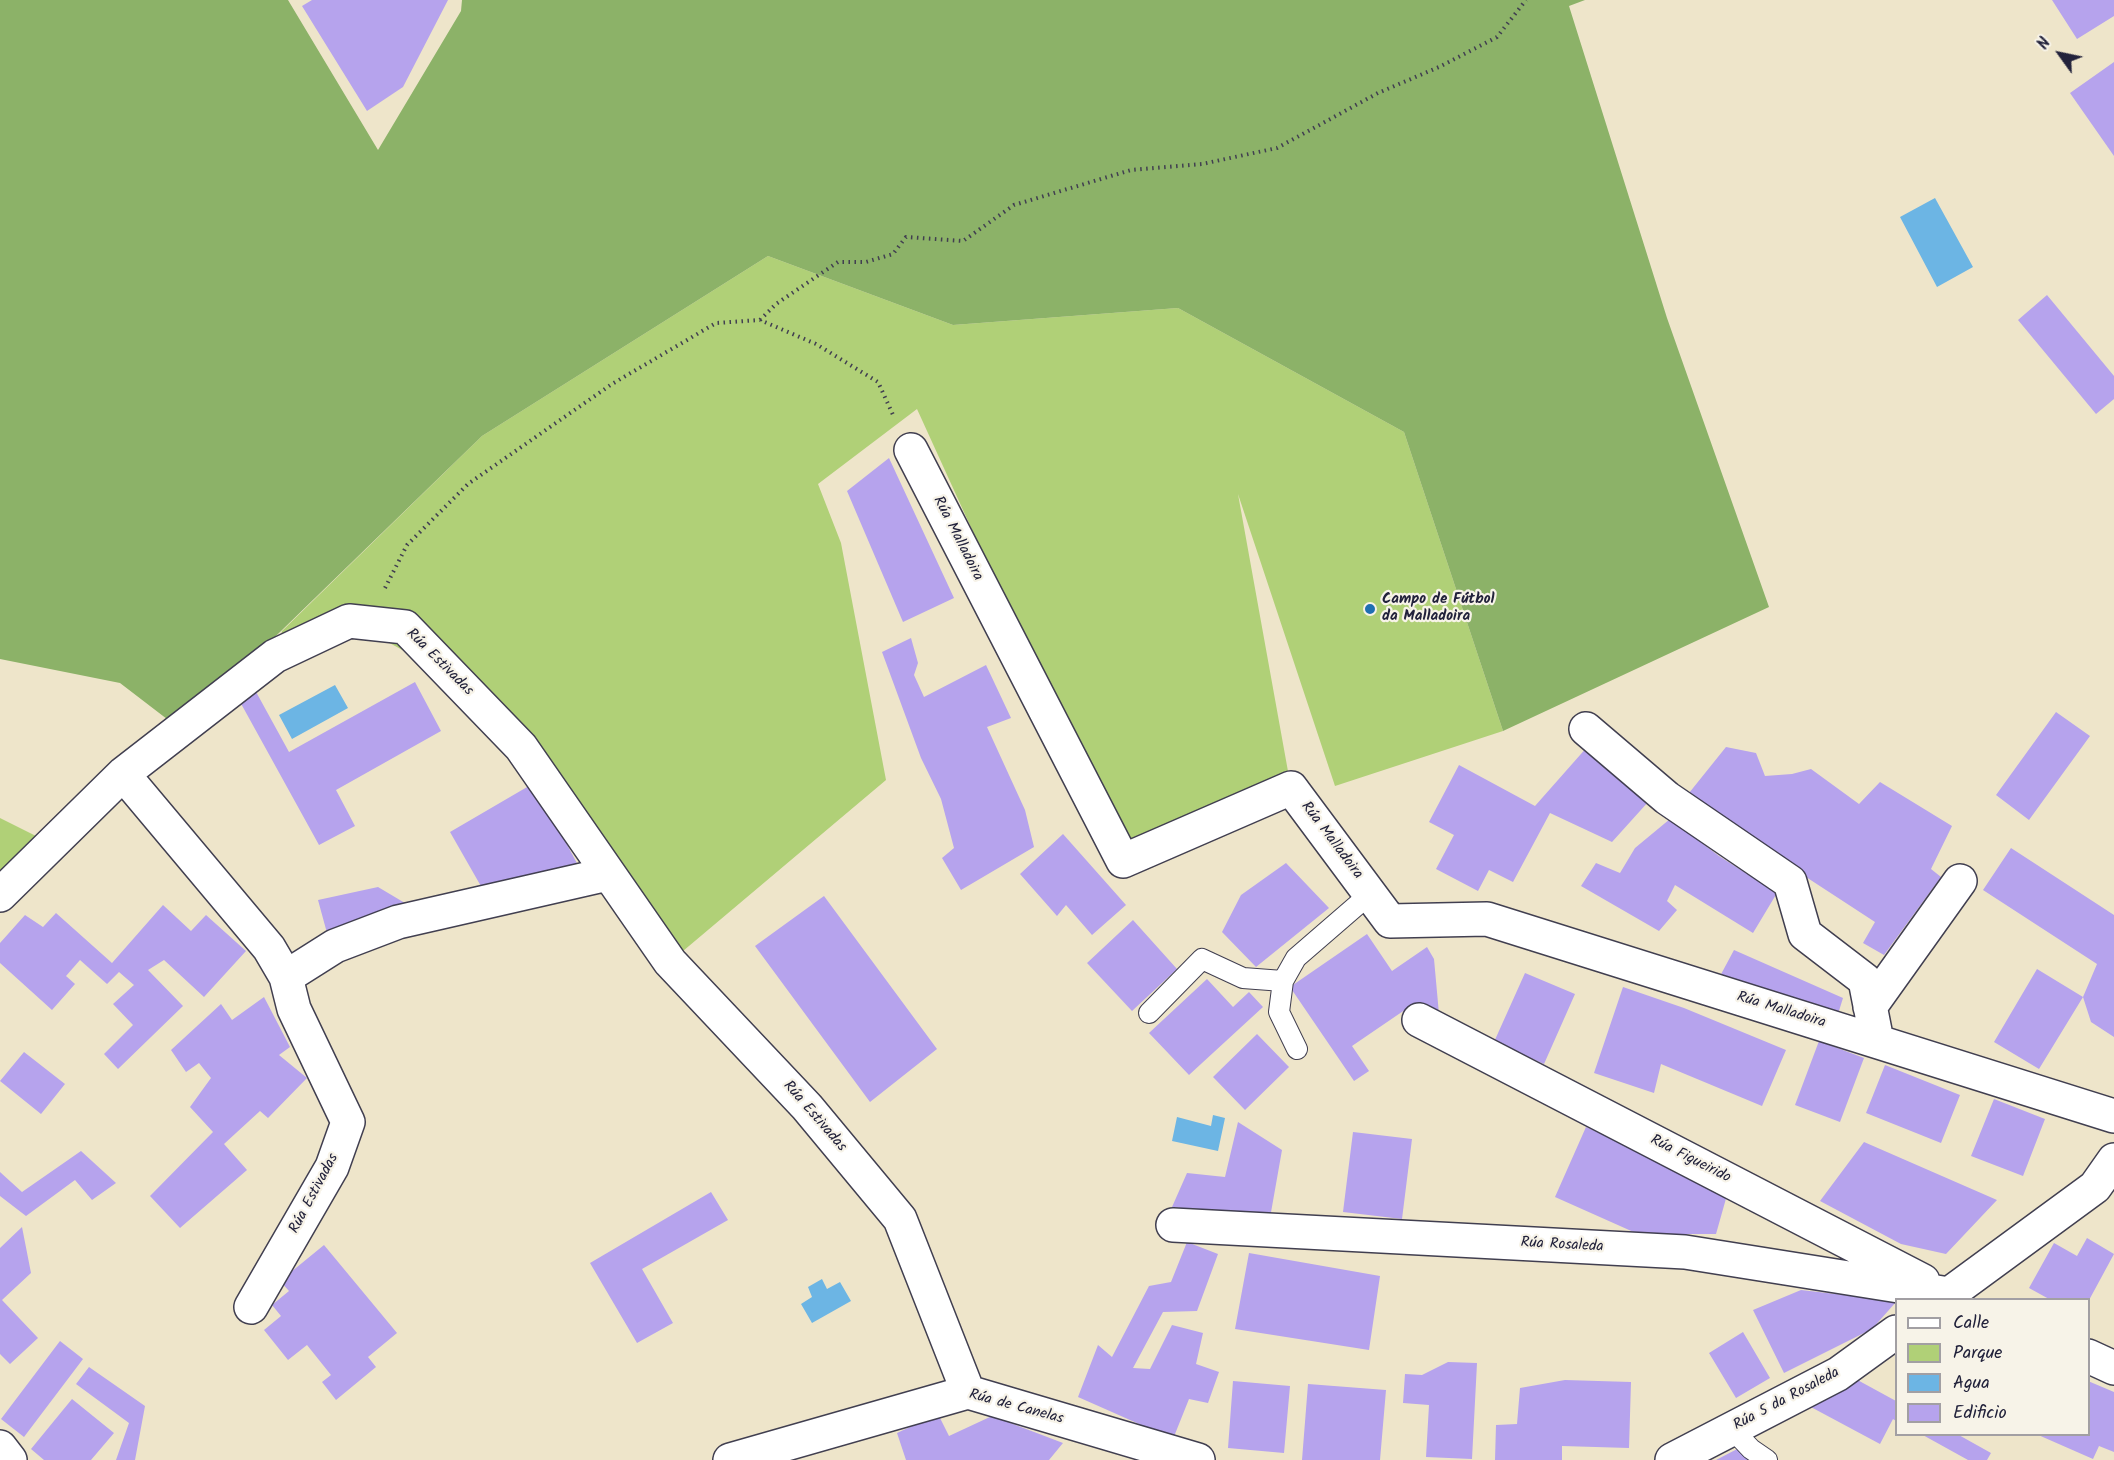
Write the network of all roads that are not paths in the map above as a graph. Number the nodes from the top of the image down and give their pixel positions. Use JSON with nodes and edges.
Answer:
{"nodes":[{"id":1,"x":911,"y":450,"type":"road end"},
{"id":2,"x":1586,"y":729,"type":"dead end"},
{"id":3,"x":123,"y":774,"type":"junction"},
{"id":4,"x":608,"y":874,"type":"junction"},
{"id":5,"x":1960,"y":880,"type":"dead end"},
{"id":6,"x":1370,"y":894,"type":"junction"},
{"id":7,"x":0,"y":895,"type":"edge"},
{"id":8,"x":286,"y":977,"type":"junction"},
{"id":9,"x":1282,"y":981,"type":"junction"},
{"id":10,"x":1870,"y":1007,"type":"junction"},
{"id":11,"x":1149,"y":1013,"type":"dead end"},
{"id":12,"x":1419,"y":1020,"type":"dead end"},
{"id":13,"x":1877,"y":1041,"type":"junction"},
{"id":14,"x":1297,"y":1049,"type":"dead end"},
{"id":15,"x":2114,"y":1116,"type":"edge"},
{"id":16,"x":2114,"y":1160,"type":"edge"},
{"id":17,"x":1173,"y":1225,"type":"dead end"},
{"id":18,"x":1950,"y":1298,"type":"edge"},
{"id":19,"x":251,"y":1307,"type":"dead end"},
{"id":20,"x":1895,"y":1333,"type":"edge"},
{"id":21,"x":2090,"y":1357,"type":"edge"},
{"id":22,"x":2114,"y":1368,"type":"edge"},
{"id":23,"x":968,"y":1392,"type":"junction"},
{"id":24,"x":1732,"y":1429,"type":"junction"},
{"id":25,"x":0,"y":1447,"type":"edge"},
{"id":26,"x":10,"y":1460,"type":"edge"},
{"id":27,"x":730,"y":1460,"type":"edge"},
{"id":28,"x":1198,"y":1460,"type":"edge"},
{"id":29,"x":1672,"y":1460,"type":"edge"},
{"id":30,"x":1767,"y":1460,"type":"edge"}],
"edges":[{"from":1,"to":6,"type":"street","name":"Rúa Malladoira"},
{"from":2,"to":10,"type":"street"},
{"from":3,"to":4,"type":"street","name":"Rúa Estivadas"},
{"from":3,"to":7,"type":"street","name":"Rúa Estivadas"},
{"from":3,"to":8,"type":"street","name":"Rúa Estivadas"},
{"from":4,"to":8,"type":"street"},
{"from":4,"to":23,"type":"street","name":"Rúa Estivadas"},
{"from":5,"to":10,"type":"street"},
{"from":6,"to":9,"type":"lane"},
{"from":6,"to":13,"type":"street","name":"Rúa Malladoira"},
{"from":8,"to":19,"type":"street","name":"Rúa Estivadas"},
{"from":9,"to":11,"type":"lane"},
{"from":9,"to":14,"type":"lane"},
{"from":10,"to":13,"type":"street"},
{"from":12,"to":18,"type":"street","name":"Rúa Figueirido"},
{"from":13,"to":15,"type":"street","name":"Rúa Malladoira"},
{"from":16,"to":18,"type":"street"},
{"from":17,"to":18,"type":"street","name":"Rúa Rosaleda"},
{"from":20,"to":24,"type":"street","name":"Rúa 5 da Rosaleda"},
{"from":21,"to":22,"type":"street"},
{"from":23,"to":27,"type":"street","name":"Rúa de Canelas"},
{"from":23,"to":28,"type":"street","name":"Rúa de Canelas"},
{"from":24,"to":29,"type":"street","name":"Rúa 5 da Rosaleda"},
{"from":24,"to":30,"type":"lane"},
{"from":25,"to":26,"type":"street"}]}
